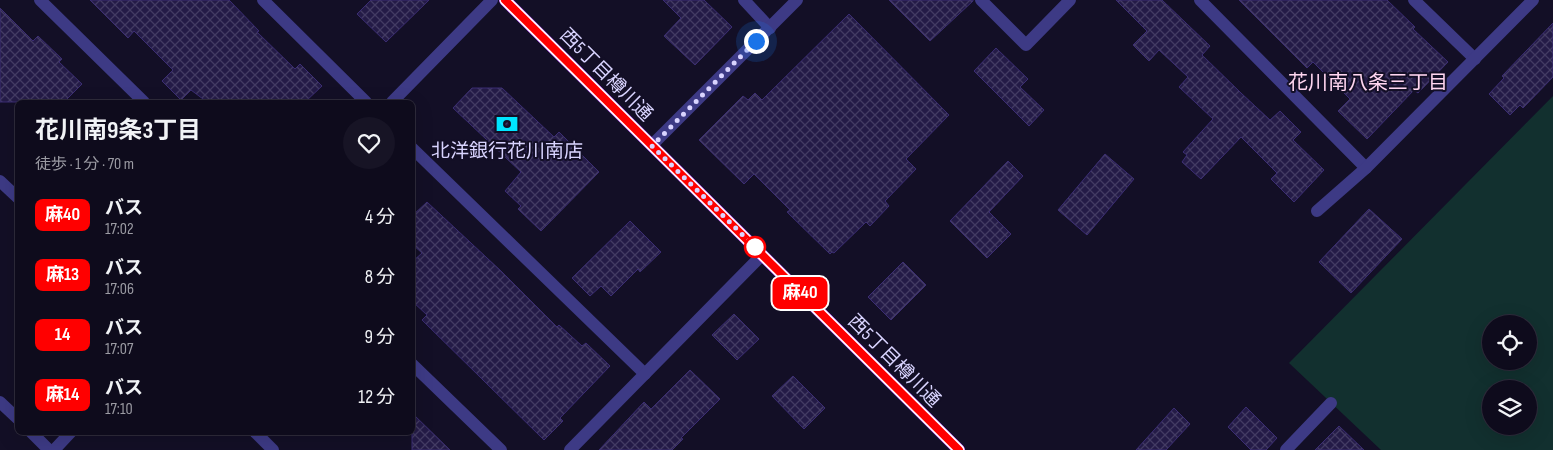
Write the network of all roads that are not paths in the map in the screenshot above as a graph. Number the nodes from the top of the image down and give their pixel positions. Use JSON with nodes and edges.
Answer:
{"nodes":[{"id":1,"x":40,"y":0,"type":"edge"},
{"id":2,"x":263,"y":0,"type":"edge"},
{"id":3,"x":492,"y":0,"type":"edge"},
{"id":4,"x":505,"y":0,"type":"edge"},
{"id":5,"x":744,"y":0,"type":"edge"},
{"id":6,"x":797,"y":0,"type":"edge"},
{"id":7,"x":981,"y":0,"type":"edge"},
{"id":8,"x":1070,"y":0,"type":"edge"},
{"id":9,"x":1200,"y":0,"type":"edge"},
{"id":10,"x":1414,"y":0,"type":"edge"},
{"id":11,"x":1533,"y":0,"type":"edge"},
{"id":12,"x":770,"y":28,"type":"junction"},
{"id":13,"x":1475,"y":59,"type":"junction"},
{"id":14,"x":142,"y":100,"type":"edge"},
{"id":15,"x":364,"y":100,"type":"edge"},
{"id":16,"x":394,"y":100,"type":"edge"},
{"id":17,"x":652,"y":146,"type":"junction"},
{"id":18,"x":415,"y":151,"type":"edge"},
{"id":19,"x":1366,"y":168,"type":"junction"},
{"id":20,"x":0,"y":181,"type":"edge"},
{"id":21,"x":15,"y":195,"type":"edge"},
{"id":22,"x":1317,"y":211,"type":"dead end"},
{"id":23,"x":762,"y":255,"type":"junction"},
{"id":24,"x":415,"y":367,"type":"edge"},
{"id":25,"x":645,"y":374,"type":"junction"},
{"id":26,"x":0,"y":402,"type":"edge"},
{"id":27,"x":1332,"y":403,"type":"dead end"},
{"id":28,"x":15,"y":416,"type":"edge"},
{"id":29,"x":34,"y":435,"type":"edge"},
{"id":30,"x":68,"y":435,"type":"edge"},
{"id":31,"x":258,"y":435,"type":"edge"},
{"id":32,"x":49,"y":450,"type":"edge"},
{"id":33,"x":54,"y":450,"type":"edge"},
{"id":34,"x":273,"y":450,"type":"edge"},
{"id":35,"x":501,"y":450,"type":"edge"},
{"id":36,"x":570,"y":450,"type":"edge"},
{"id":37,"x":959,"y":450,"type":"edge"},
{"id":38,"x":1286,"y":450,"type":"edge"}],
"edges":[{"from":1,"to":14,"type":"street"},
{"from":2,"to":15,"type":"street"},
{"from":3,"to":16,"type":"street"},
{"from":4,"to":17,"type":"main road","name":"西5丁目樽川通"},
{"from":5,"to":12,"type":"street"},
{"from":6,"to":12,"type":"street"},
{"from":7,"to":8,"type":"street"},
{"from":9,"to":19,"type":"street"},
{"from":10,"to":13,"type":"street"},
{"from":11,"to":13,"type":"street"},
{"from":12,"to":17,"type":"street"},
{"from":13,"to":19,"type":"street"},
{"from":17,"to":23,"type":"main road","name":"西5丁目樽川通"},
{"from":18,"to":25,"type":"street"},
{"from":19,"to":22,"type":"street"},
{"from":20,"to":21,"type":"street"},
{"from":23,"to":25,"type":"street"},
{"from":23,"to":37,"type":"main road","name":"西5丁目樽川通"},
{"from":24,"to":35,"type":"street"},
{"from":25,"to":36,"type":"street"},
{"from":26,"to":28,"type":"street"},
{"from":27,"to":38,"type":"street"},
{"from":29,"to":32,"type":"street"},
{"from":30,"to":33,"type":"street"},
{"from":31,"to":34,"type":"street"}]}
